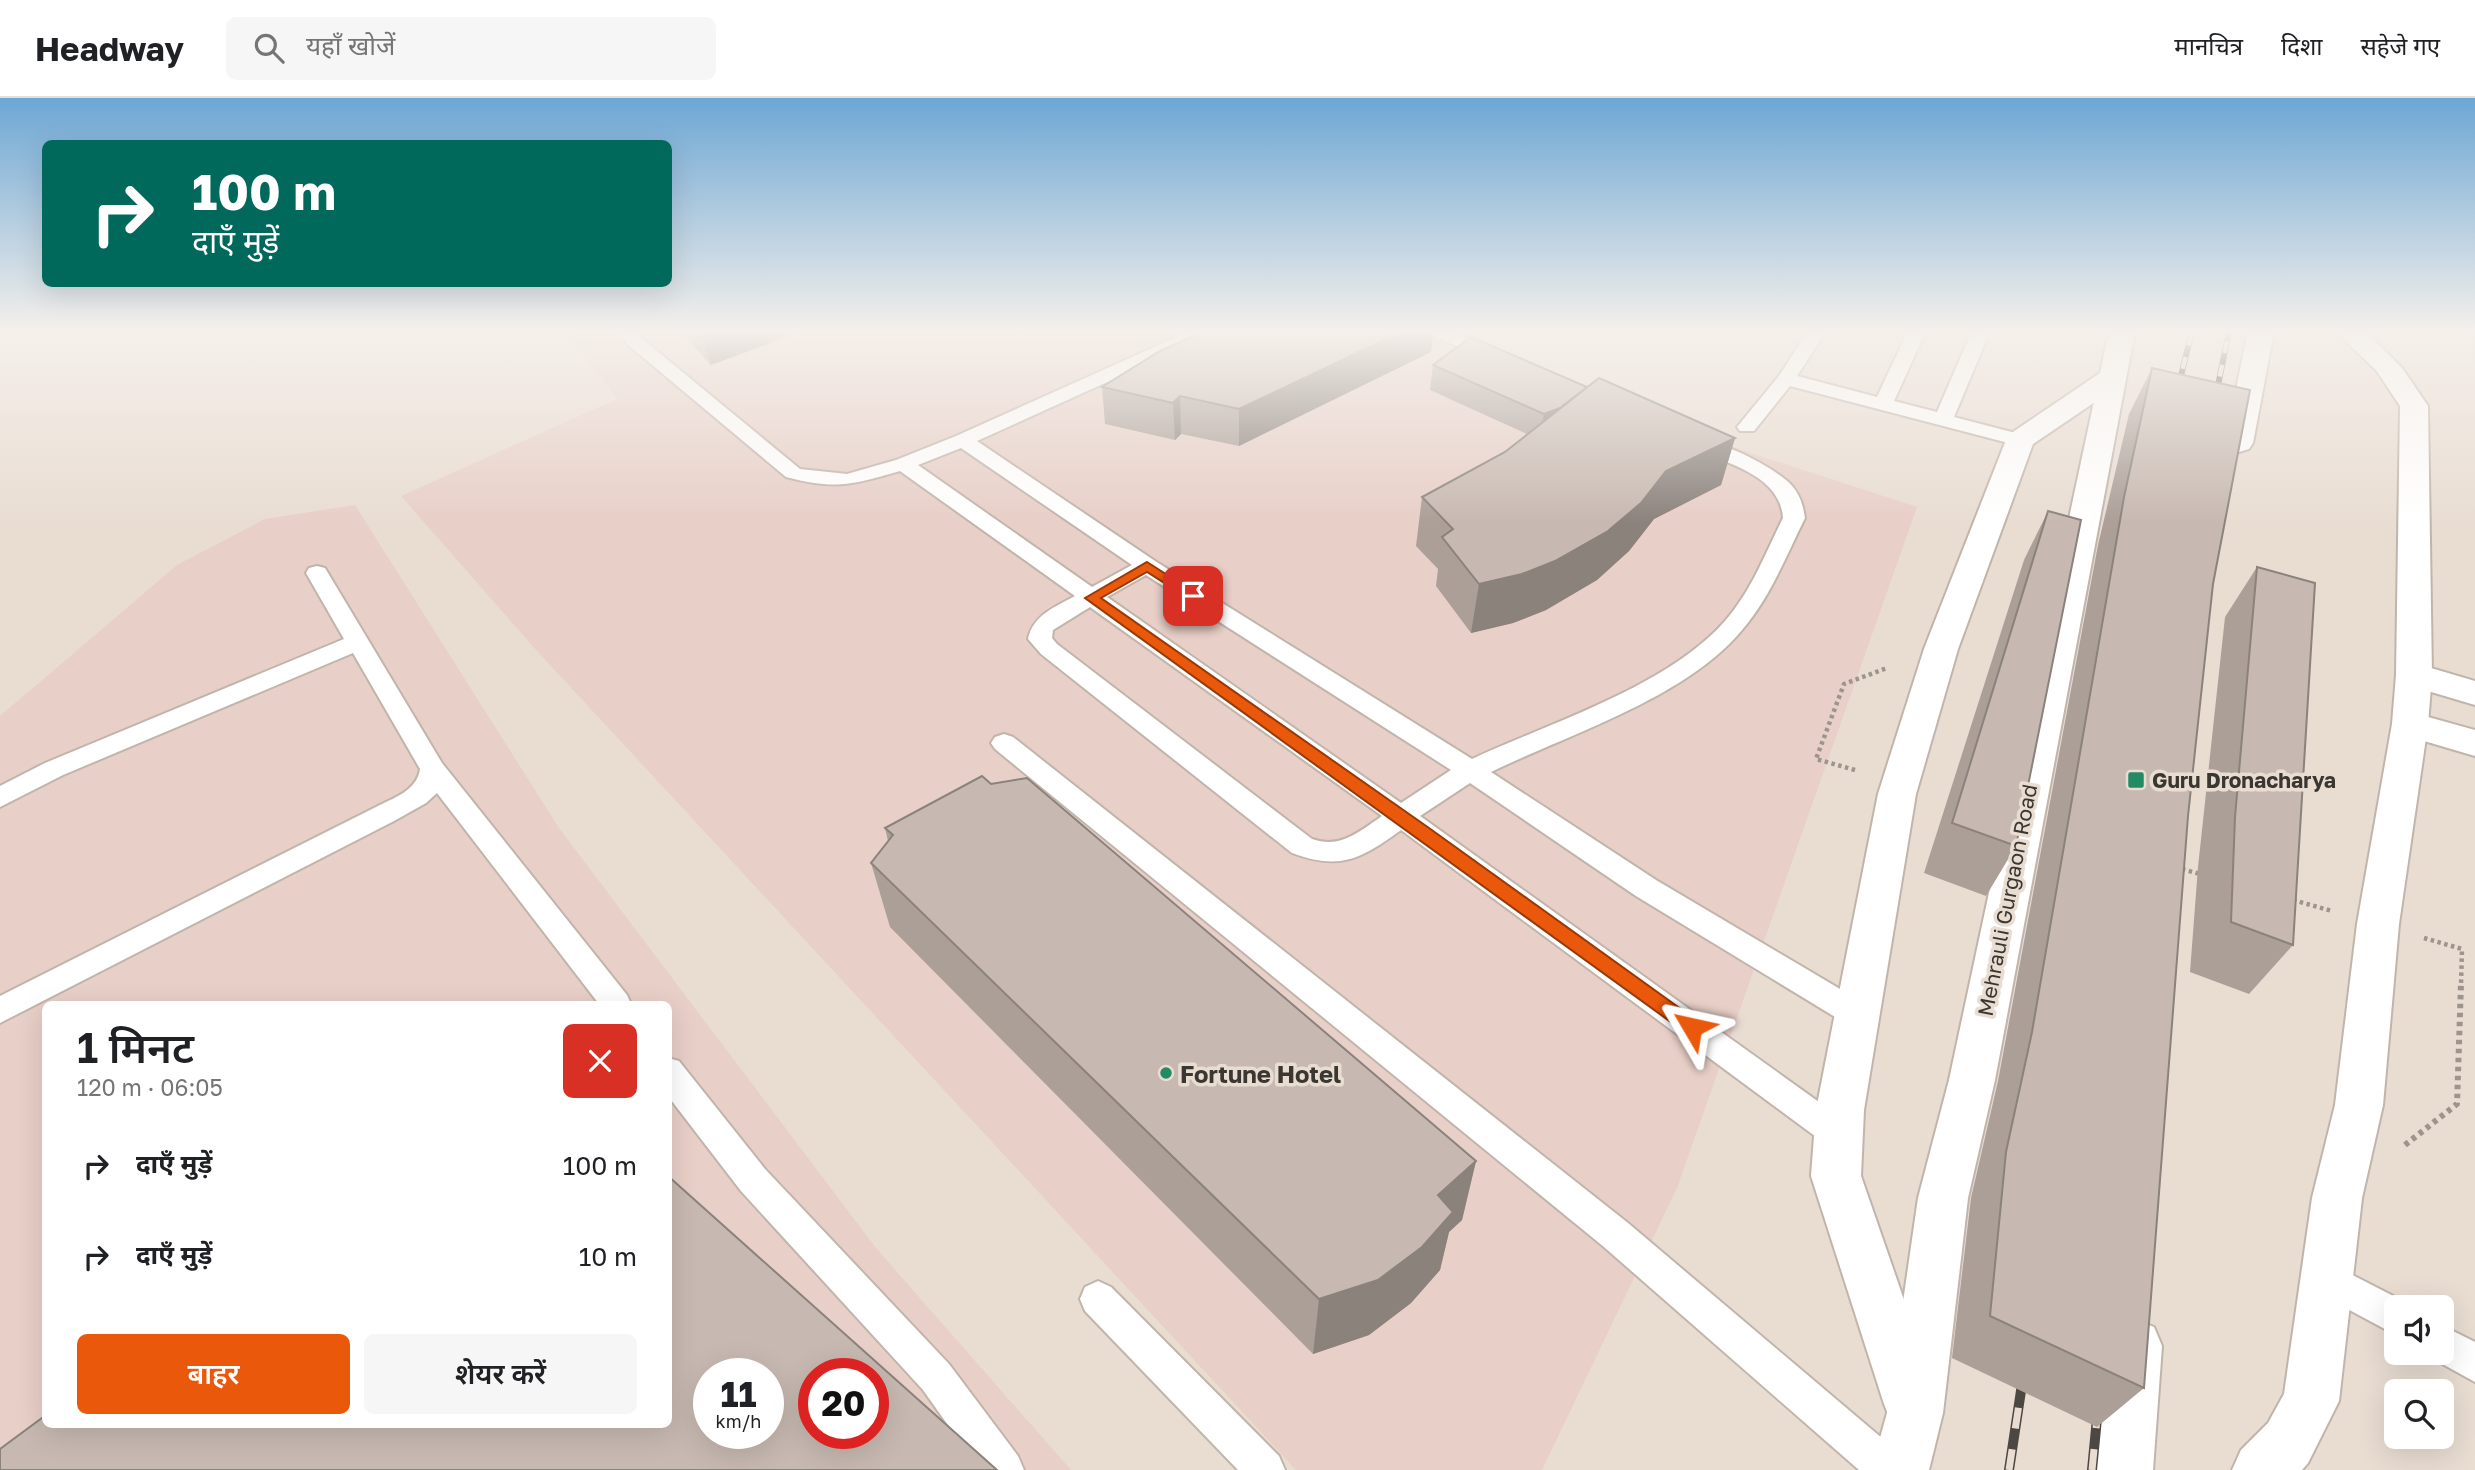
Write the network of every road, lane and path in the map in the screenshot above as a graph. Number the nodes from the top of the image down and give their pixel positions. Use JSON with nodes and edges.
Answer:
{"nodes":[{"id":1,"x":700,"y":395,"type":"edge"},
{"id":2,"x":1063,"y":395,"type":"edge"},
{"id":3,"x":1773,"y":395,"type":"edge"},
{"id":4,"x":1851,"y":395,"type":"edge"},
{"id":5,"x":1888,"y":395,"type":"edge"},
{"id":6,"x":1954,"y":395,"type":"edge"},
{"id":7,"x":2086,"y":395,"type":"edge"},
{"id":8,"x":2109,"y":395,"type":"edge"},
{"id":9,"x":2249,"y":395,"type":"edge"},
{"id":10,"x":2408,"y":395,"type":"edge"},
{"id":11,"x":1884,"y":403,"type":"junction"},
{"id":12,"x":1944,"y":418,"type":"junction"},
{"id":13,"x":1747,"y":427,"type":"dead end"},
{"id":14,"x":1679,"y":436,"type":"edge"},
{"id":15,"x":963,"y":440,"type":"junction"},
{"id":16,"x":2020,"y":440,"type":"junction"},
{"id":17,"x":903,"y":464,"type":"junction"},
{"id":18,"x":2233,"y":476,"type":"edge"},
{"id":19,"x":1147,"y":566,"type":"junction"},
{"id":20,"x":317,"y":573,"type":"dead end"},
{"id":21,"x":1091,"y":598,"type":"junction"},
{"id":22,"x":358,"y":642,"type":"junction"},
{"id":23,"x":2414,"y":675,"type":"junction"},
{"id":24,"x":1844,"y":684,"type":"dead end"},
{"id":25,"x":2475,"y":693,"type":"edge"},
{"id":26,"x":2410,"y":724,"type":"junction"},
{"id":27,"x":1004,"y":743,"type":"dead end"},
{"id":28,"x":2475,"y":743,"type":"edge"},
{"id":29,"x":433,"y":769,"type":"junction"},
{"id":30,"x":1470,"y":770,"type":"junction"},
{"id":31,"x":1900,"y":783,"type":"junction"},
{"id":32,"x":0,"y":798,"type":"edge"},
{"id":33,"x":1402,"y":817,"type":"junction"},
{"id":34,"x":2175,"y":867,"type":"edge"},
{"id":35,"x":2213,"y":878,"type":"dead end"},
{"id":36,"x":2289,"y":899,"type":"edge"},
{"id":37,"x":2378,"y":924,"type":"junction"},
{"id":38,"x":614,"y":1001,"type":"edge"},
{"id":39,"x":0,"y":1010,"type":"edge"},
{"id":40,"x":1856,"y":1014,"type":"junction"},
{"id":41,"x":672,"y":1077,"type":"edge"},
{"id":42,"x":2457,"y":1104,"type":"dead end"},
{"id":43,"x":1839,"y":1135,"type":"junction"},
{"id":44,"x":2327,"y":1279,"type":"junction"},
{"id":45,"x":1098,"y":1298,"type":"dead end"},
{"id":46,"x":2138,"y":1306,"type":"edge"},
{"id":47,"x":2384,"y":1310,"type":"edge"},
{"id":48,"x":2454,"y":1351,"type":"edge"},
{"id":49,"x":2475,"y":1363,"type":"edge"},
{"id":50,"x":1915,"y":1413,"type":"junction"},
{"id":51,"x":1004,"y":1470,"type":"edge"},
{"id":52,"x":1265,"y":1470,"type":"edge"},
{"id":53,"x":1889,"y":1470,"type":"edge"},
{"id":54,"x":1900,"y":1470,"type":"edge"},
{"id":55,"x":2124,"y":1470,"type":"edge"},
{"id":56,"x":2261,"y":1470,"type":"edge"}],
"edges":[{"from":1,"to":17,"type":"lane"},
{"from":2,"to":15,"type":"lane"},
{"from":3,"to":13,"type":"lane"},
{"from":4,"to":11,"type":"lane"},
{"from":5,"to":11,"type":"lane"},
{"from":6,"to":12,"type":"lane"},
{"from":7,"to":16,"type":"main road"},
{"from":8,"to":50,"type":"main road","name":"Mehrauli Gurgaon Road"},
{"from":9,"to":18,"type":"main road"},
{"from":10,"to":23,"type":"main road"},
{"from":11,"to":12,"type":"lane"},
{"from":12,"to":16,"type":"lane"},
{"from":14,"to":30,"type":"lane"},
{"from":15,"to":17,"type":"lane"},
{"from":15,"to":19,"type":"lane"},
{"from":16,"to":31,"type":"main road"},
{"from":17,"to":21,"type":"lane"},
{"from":19,"to":21,"type":"lane"},
{"from":19,"to":30,"type":"lane"},
{"from":20,"to":22,"type":"lane"},
{"from":21,"to":33,"type":"lane"},
{"from":21,"to":33,"type":"lane"},
{"from":22,"to":29,"type":"lane"},
{"from":22,"to":32,"type":"lane"},
{"from":23,"to":25,"type":"main road"},
{"from":23,"to":26,"type":"main road"},
{"from":24,"to":31,"type":"path"},
{"from":26,"to":28,"type":"main road"},
{"from":26,"to":37,"type":"main road"},
{"from":27,"to":53,"type":"lane"},
{"from":29,"to":38,"type":"lane"},
{"from":29,"to":39,"type":"lane"},
{"from":30,"to":33,"type":"lane"},
{"from":30,"to":40,"type":"lane"},
{"from":31,"to":40,"type":"main road"},
{"from":33,"to":43,"type":"lane"},
{"from":34,"to":35,"type":"path"},
{"from":36,"to":37,"type":"path"},
{"from":37,"to":42,"type":"path"},
{"from":37,"to":44,"type":"main road"},
{"from":40,"to":43,"type":"main road"},
{"from":41,"to":51,"type":"lane"},
{"from":43,"to":50,"type":"main road"},
{"from":44,"to":47,"type":"lane"},
{"from":44,"to":56,"type":"main road"},
{"from":45,"to":52,"type":"lane"},
{"from":46,"to":55,"type":"main road"},
{"from":48,"to":49,"type":"lane"},
{"from":50,"to":54,"type":"main road","name":"Mehrauli Gurgaon Road"}]}
